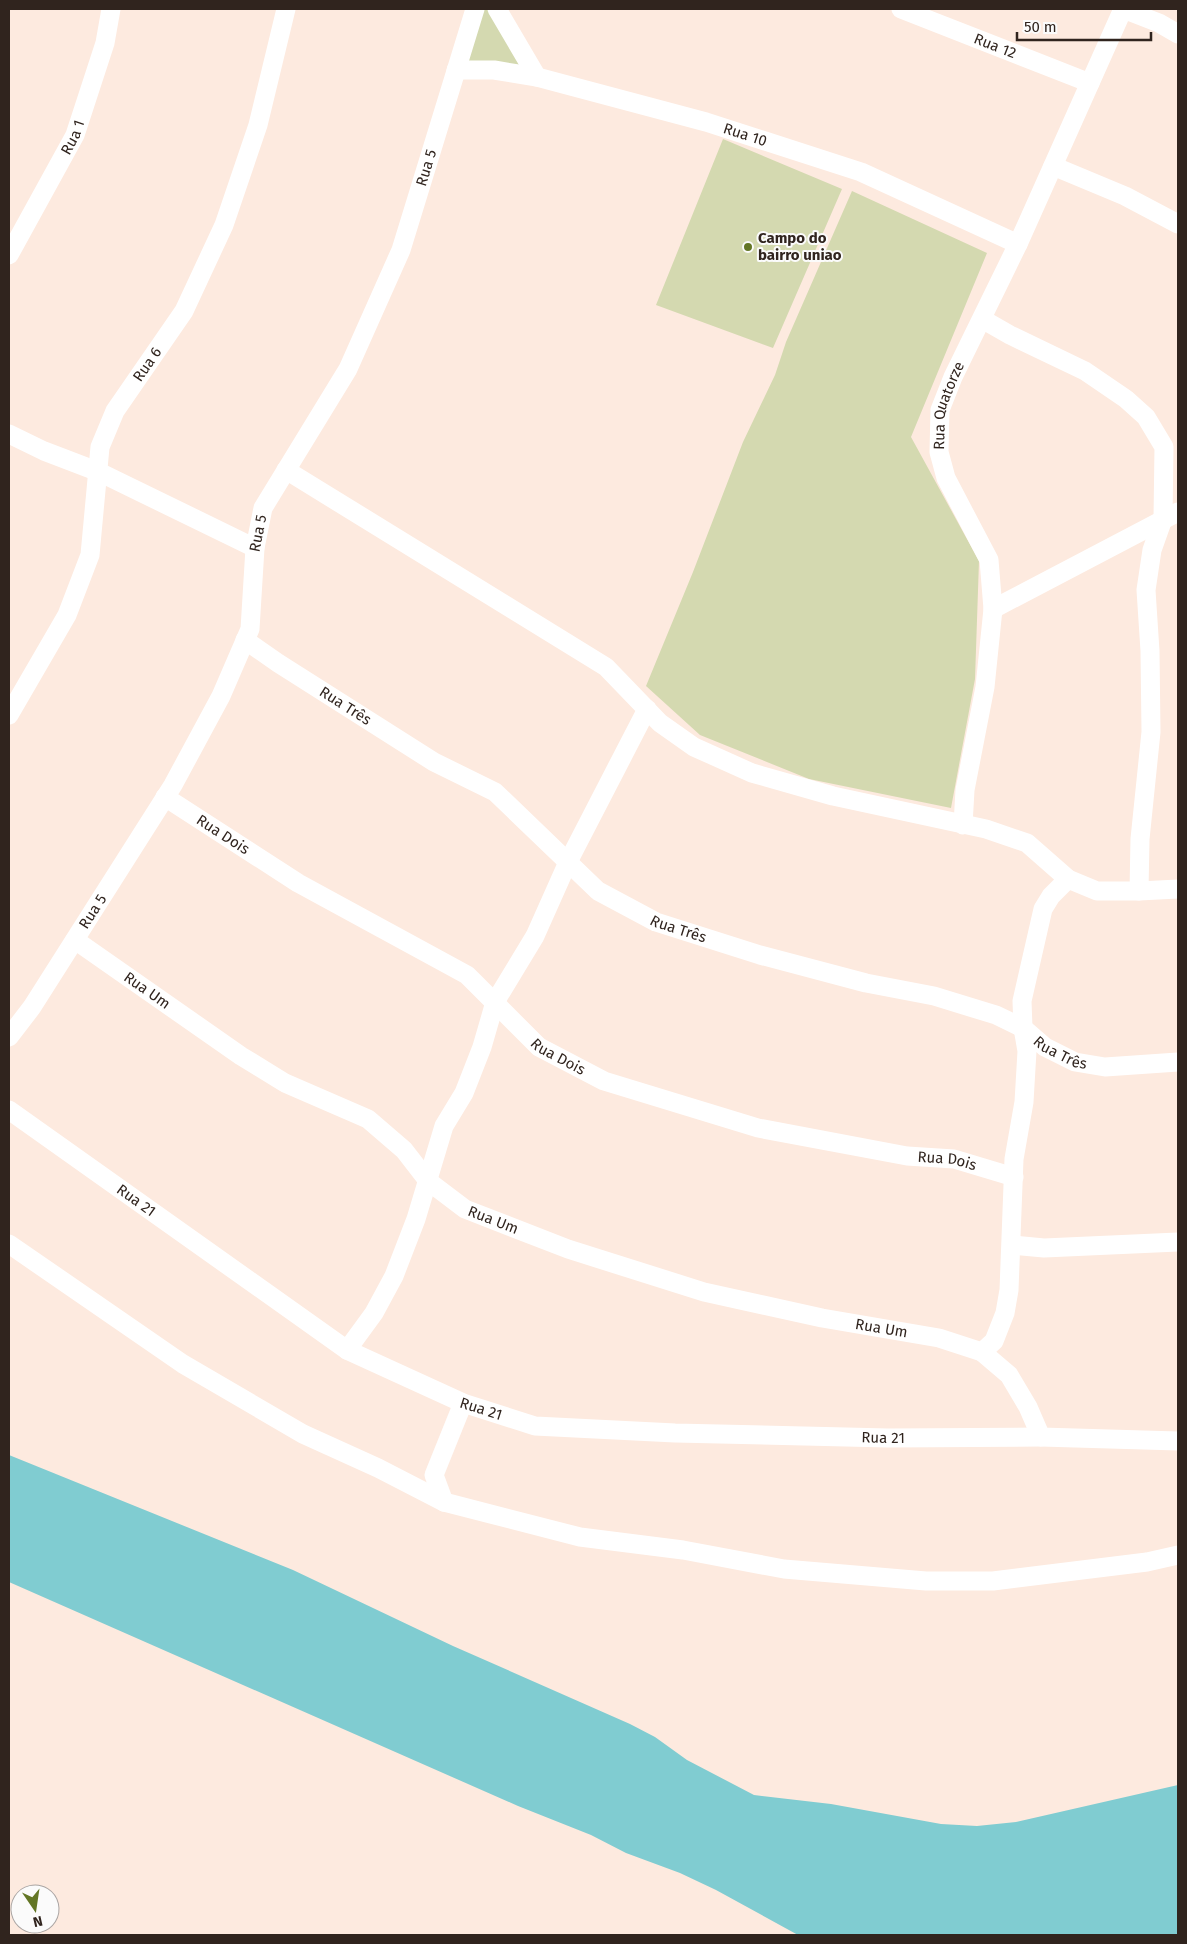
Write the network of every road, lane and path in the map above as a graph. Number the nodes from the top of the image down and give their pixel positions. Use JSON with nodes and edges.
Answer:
{"nodes":[{"id":1,"x":111,"y":9,"type":"edge"},
{"id":2,"x":286,"y":9,"type":"edge"},
{"id":3,"x":475,"y":9,"type":"edge"},
{"id":4,"x":497,"y":9,"type":"edge"},
{"id":5,"x":901,"y":9,"type":"edge"},
{"id":6,"x":1123,"y":9,"type":"edge"},
{"id":7,"x":1178,"y":34,"type":"edge"},
{"id":8,"x":456,"y":70,"type":"junction"},
{"id":9,"x":537,"y":77,"type":"junction"},
{"id":10,"x":1090,"y":83,"type":"junction"},
{"id":11,"x":1053,"y":166,"type":"junction"},
{"id":12,"x":1178,"y":224,"type":"edge"},
{"id":13,"x":1018,"y":244,"type":"junction"},
{"id":14,"x":9,"y":255,"type":"edge"},
{"id":15,"x":982,"y":319,"type":"junction"},
{"id":16,"x":9,"y":434,"type":"edge"},
{"id":17,"x":286,"y":470,"type":"junction"},
{"id":18,"x":99,"y":472,"type":"junction"},
{"id":19,"x":1170,"y":515,"type":"edge"},
{"id":20,"x":255,"y":548,"type":"junction"},
{"id":21,"x":993,"y":610,"type":"junction"},
{"id":22,"x":245,"y":640,"type":"junction"},
{"id":23,"x":647,"y":709,"type":"junction"},
{"id":24,"x":9,"y":715,"type":"edge"},
{"id":25,"x":166,"y":797,"type":"junction"},
{"id":26,"x":963,"y":825,"type":"junction"},
{"id":27,"x":568,"y":862,"type":"junction"},
{"id":28,"x":1068,"y":879,"type":"junction"},
{"id":29,"x":1178,"y":889,"type":"edge"},
{"id":30,"x":1139,"y":891,"type":"junction"},
{"id":31,"x":75,"y":940,"type":"junction"},
{"id":32,"x":495,"y":1002,"type":"junction"},
{"id":33,"x":1023,"y":1028,"type":"junction"},
{"id":34,"x":9,"y":1037,"type":"edge"},
{"id":35,"x":1178,"y":1062,"type":"edge"},
{"id":36,"x":10,"y":1113,"type":"edge"},
{"id":37,"x":1014,"y":1177,"type":"junction"},
{"id":38,"x":428,"y":1181,"type":"junction"},
{"id":39,"x":1178,"y":1242,"type":"edge"},
{"id":40,"x":9,"y":1244,"type":"edge"},
{"id":41,"x":1012,"y":1245,"type":"junction"},
{"id":42,"x":347,"y":1350,"type":"junction"},
{"id":43,"x":982,"y":1352,"type":"junction"},
{"id":44,"x":464,"y":1403,"type":"junction"},
{"id":45,"x":1041,"y":1437,"type":"junction"},
{"id":46,"x":1178,"y":1441,"type":"edge"},
{"id":47,"x":444,"y":1502,"type":"junction"},
{"id":48,"x":1178,"y":1555,"type":"edge"}],
"edges":[{"from":1,"to":14,"type":"street","name":"Rua 1"},
{"from":2,"to":18,"type":"street","name":"Rua 6"},
{"from":3,"to":8,"type":"street","name":"Rua 5"},
{"from":4,"to":9,"type":"street"},
{"from":5,"to":10,"type":"street","name":"Rua 12"},
{"from":6,"to":7,"type":"street"},
{"from":6,"to":10,"type":"street","name":"Rua Quatorze"},
{"from":8,"to":9,"type":"street","name":"Rua 10"},
{"from":8,"to":17,"type":"street","name":"Rua 5"},
{"from":9,"to":13,"type":"street","name":"Rua 10"},
{"from":10,"to":11,"type":"street","name":"Rua Quatorze"},
{"from":11,"to":12,"type":"street"},
{"from":11,"to":13,"type":"street","name":"Rua Quatorze"},
{"from":13,"to":15,"type":"street","name":"Rua Quatorze"},
{"from":15,"to":19,"type":"street"},
{"from":15,"to":21,"type":"street","name":"Rua Quatorze"},
{"from":16,"to":18,"type":"street"},
{"from":17,"to":20,"type":"street","name":"Rua 5"},
{"from":17,"to":23,"type":"street"},
{"from":18,"to":20,"type":"street"},
{"from":18,"to":24,"type":"street","name":"Rua 6"},
{"from":19,"to":21,"type":"street"},
{"from":19,"to":30,"type":"street"},
{"from":20,"to":22,"type":"street","name":"Rua 5"},
{"from":21,"to":26,"type":"street","name":"Rua Quatorze"},
{"from":22,"to":25,"type":"street","name":"Rua 5"},
{"from":22,"to":27,"type":"street","name":"Rua Três"},
{"from":23,"to":26,"type":"street"},
{"from":23,"to":27,"type":"street"},
{"from":25,"to":31,"type":"street","name":"Rua 5"},
{"from":25,"to":32,"type":"street","name":"Rua Dois"},
{"from":26,"to":28,"type":"street"},
{"from":27,"to":32,"type":"street"},
{"from":27,"to":33,"type":"street","name":"Rua Três"},
{"from":28,"to":30,"type":"street"},
{"from":28,"to":33,"type":"street"},
{"from":29,"to":30,"type":"street"},
{"from":31,"to":34,"type":"street","name":"Rua 5"},
{"from":31,"to":38,"type":"street","name":"Rua Um"},
{"from":32,"to":37,"type":"street","name":"Rua Dois"},
{"from":32,"to":38,"type":"street"},
{"from":33,"to":35,"type":"street","name":"Rua Três"},
{"from":33,"to":37,"type":"street"},
{"from":36,"to":42,"type":"street","name":"Rua 21"},
{"from":37,"to":41,"type":"street"},
{"from":38,"to":42,"type":"street"},
{"from":38,"to":43,"type":"street","name":"Rua Um"},
{"from":39,"to":41,"type":"street"},
{"from":40,"to":47,"type":"street"},
{"from":41,"to":43,"type":"street"},
{"from":42,"to":44,"type":"street","name":"Rua 21"},
{"from":43,"to":45,"type":"street"},
{"from":44,"to":45,"type":"street","name":"Rua 21"},
{"from":44,"to":47,"type":"street"},
{"from":45,"to":46,"type":"street","name":"Rua 21"},
{"from":47,"to":48,"type":"street"}]}
